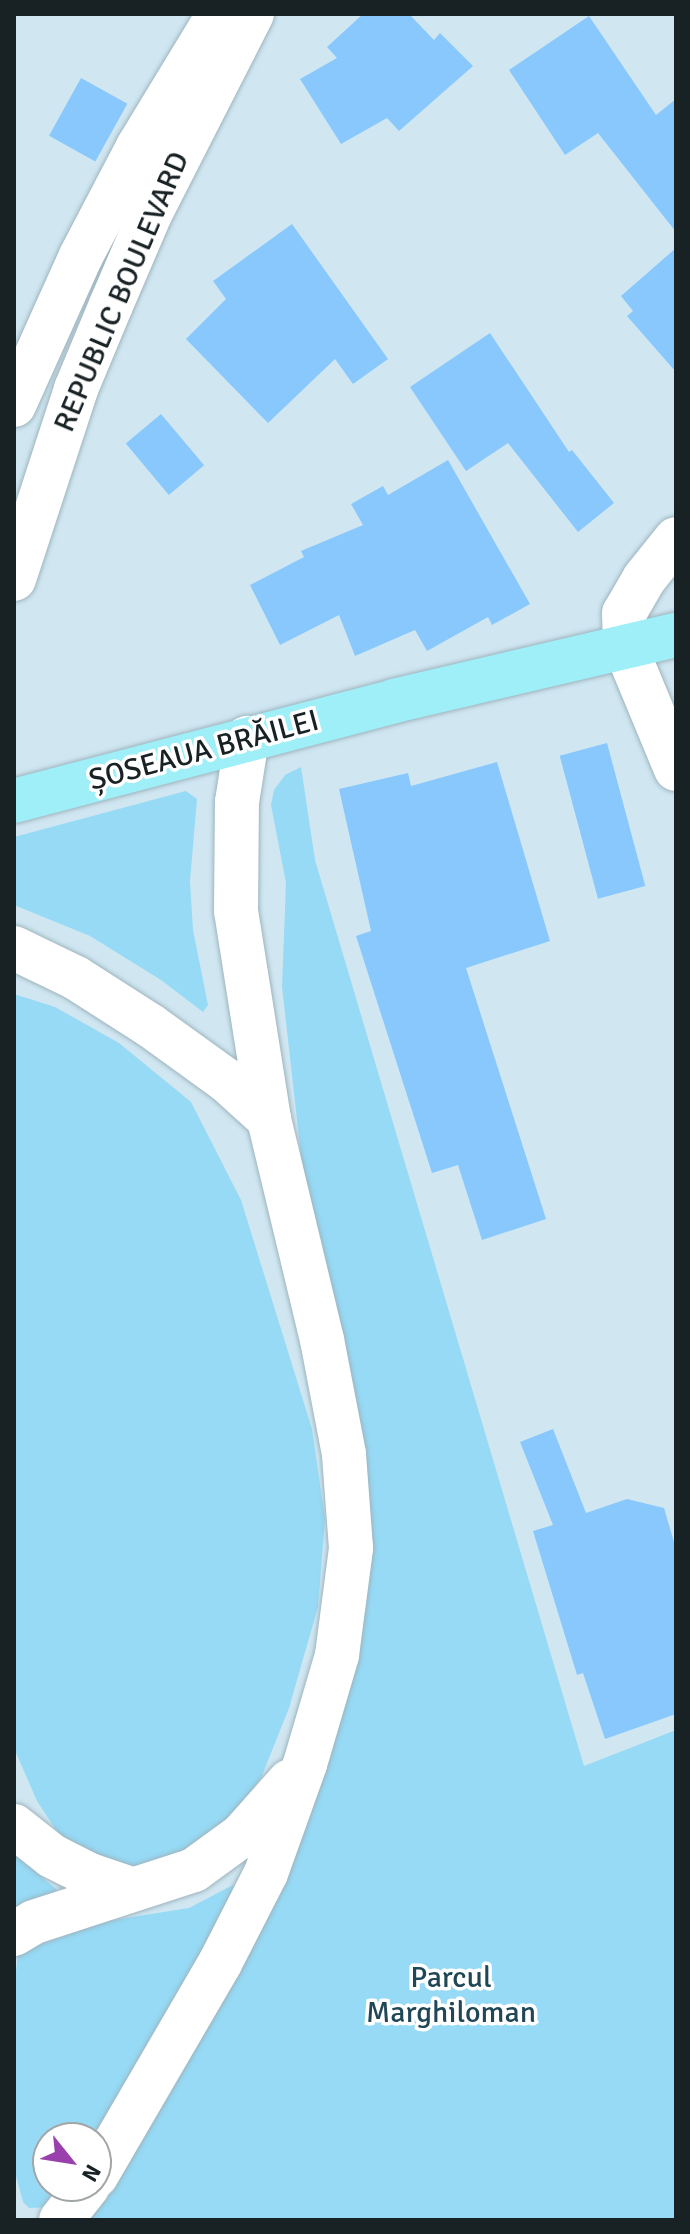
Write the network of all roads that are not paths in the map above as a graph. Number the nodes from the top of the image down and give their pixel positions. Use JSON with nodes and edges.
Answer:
{"nodes":[{"id":1,"x":219,"y":14,"type":"edge"},
{"id":2,"x":252,"y":14,"type":"edge"},
{"id":3,"x":14,"y":405,"type":"edge"},
{"id":4,"x":676,"y":539,"type":"edge"},
{"id":5,"x":14,"y":579,"type":"edge"},
{"id":6,"x":676,"y":635,"type":"edge"},
{"id":7,"x":625,"y":646,"type":"junction"},
{"id":8,"x":247,"y":738,"type":"junction"},
{"id":9,"x":676,"y":769,"type":"edge"},
{"id":10,"x":14,"y":801,"type":"edge"},
{"id":11,"x":14,"y":948,"type":"edge"},
{"id":12,"x":269,"y":1119,"type":"junction"},
{"id":13,"x":305,"y":1764,"type":"junction"},
{"id":14,"x":14,"y":1826,"type":"edge"},
{"id":15,"x":131,"y":1889,"type":"junction"},
{"id":16,"x":14,"y":1934,"type":"edge"},
{"id":17,"x":112,"y":2149,"type":"edge"},
{"id":18,"x":76,"y":2202,"type":"edge"},
{"id":19,"x":81,"y":2202,"type":"edge"},
{"id":20,"x":61,"y":2220,"type":"edge"},
{"id":21,"x":72,"y":2220,"type":"edge"}],
"edges":[{"from":1,"to":3,"type":"main road"},
{"from":2,"to":5,"type":"main road","name":"REPUBLIC BOULEVARD"},
{"from":4,"to":7,"type":"main road"},
{"from":6,"to":7,"type":"main road","name":"ȘOSEAUA BRĂILEI"},
{"from":7,"to":8,"type":"main road","name":"ȘOSEAUA BRĂILEI"},
{"from":7,"to":9,"type":"main road"},
{"from":8,"to":10,"type":"main road","name":"ȘOSEAUA BRĂILEI"},
{"from":8,"to":12,"type":"main road"},
{"from":11,"to":12,"type":"main road"},
{"from":12,"to":13,"type":"main road"},
{"from":13,"to":15,"type":"main road"},
{"from":13,"to":17,"type":"main road"},
{"from":14,"to":15,"type":"main road"},
{"from":15,"to":16,"type":"main road"},
{"from":18,"to":20,"type":"main road"},
{"from":19,"to":21,"type":"main road"}]}
